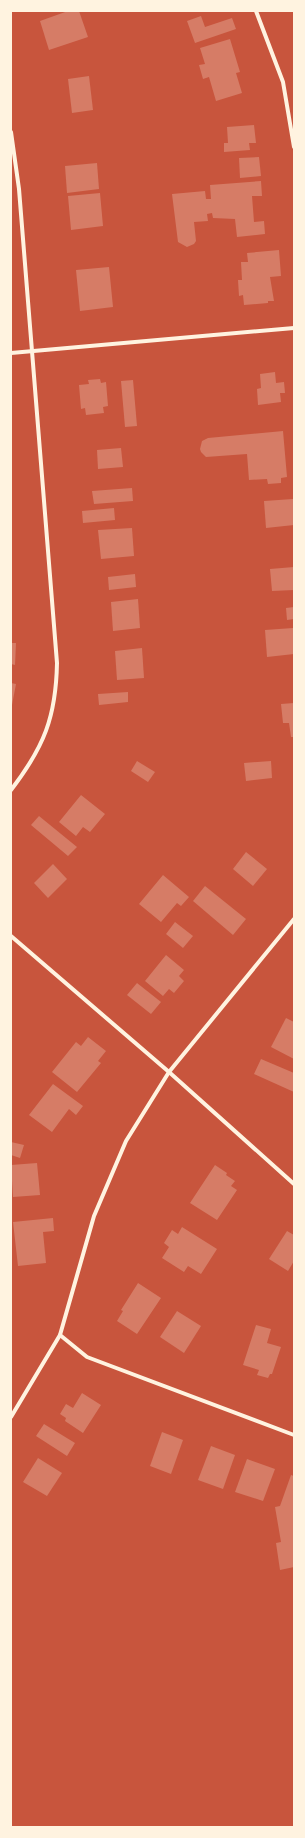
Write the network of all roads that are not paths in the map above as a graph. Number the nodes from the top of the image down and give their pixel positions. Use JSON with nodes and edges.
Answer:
{"nodes":[{"id":1,"x":256,"y":11,"type":"edge"},
{"id":2,"x":11,"y":132,"type":"edge"},
{"id":3,"x":294,"y":147,"type":"edge"},
{"id":4,"x":294,"y":328,"type":"edge"},
{"id":5,"x":31,"y":351,"type":"junction"},
{"id":6,"x":11,"y":353,"type":"edge"},
{"id":7,"x":11,"y":790,"type":"edge"},
{"id":8,"x":294,"y":919,"type":"edge"},
{"id":9,"x":11,"y":936,"type":"edge"},
{"id":10,"x":169,"y":1072,"type":"junction"},
{"id":11,"x":294,"y":1184,"type":"edge"},
{"id":12,"x":60,"y":1335,"type":"junction"},
{"id":13,"x":11,"y":1417,"type":"edge"},
{"id":14,"x":294,"y":1435,"type":"edge"}],
"edges":[{"from":1,"to":3,"type":"street"},
{"from":2,"to":5,"type":"street"},
{"from":4,"to":5,"type":"street"},
{"from":5,"to":6,"type":"street"},
{"from":5,"to":7,"type":"street"},
{"from":8,"to":10,"type":"street"},
{"from":9,"to":10,"type":"street"},
{"from":10,"to":11,"type":"street"},
{"from":10,"to":12,"type":"street"},
{"from":12,"to":13,"type":"street"},
{"from":12,"to":14,"type":"street"}]}
